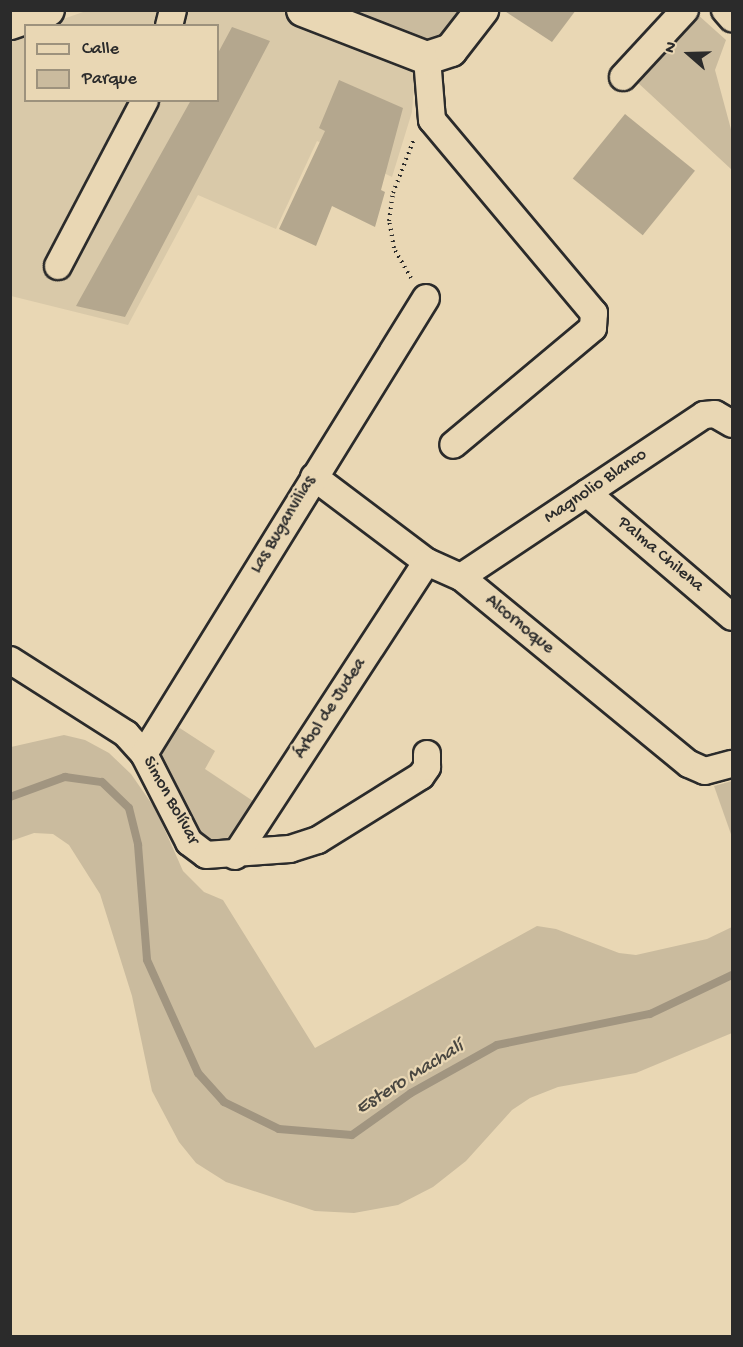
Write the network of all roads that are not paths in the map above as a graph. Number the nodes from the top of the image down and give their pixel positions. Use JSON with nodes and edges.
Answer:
{"nodes":[{"id":1,"x":48,"y":10,"type":"edge"},
{"id":2,"x":303,"y":10,"type":"edge"},
{"id":3,"x":482,"y":10,"type":"edge"},
{"id":4,"x":685,"y":10,"type":"edge"},
{"id":5,"x":725,"y":10,"type":"edge"},
{"id":6,"x":732,"y":18,"type":"edge"},
{"id":7,"x":10,"y":23,"type":"edge"},
{"id":8,"x":427,"y":58,"type":"junction"},
{"id":9,"x":623,"y":77,"type":"dead end"},
{"id":10,"x":144,"y":102,"type":"edge"},
{"id":11,"x":58,"y":266,"type":"dead end"},
{"id":12,"x":426,"y":298,"type":"road end"},
{"id":13,"x":732,"y":424,"type":"edge"},
{"id":14,"x":453,"y":445,"type":"dead end"},
{"id":15,"x":314,"y":477,"type":"junction"},
{"id":16,"x":587,"y":493,"type":"junction"},
{"id":17,"x":427,"y":562,"type":"junction"},
{"id":18,"x":461,"y":578,"type":"junction"},
{"id":19,"x":732,"y":617,"type":"edge"},
{"id":20,"x":10,"y":660,"type":"edge"},
{"id":21,"x":144,"y":754,"type":"junction"},
{"id":22,"x":427,"y":754,"type":"dead end"},
{"id":23,"x":727,"y":767,"type":"edge"},
{"id":24,"x":235,"y":856,"type":"junction"}],
"edges":[{"from":1,"to":7,"type":"main road"},
{"from":2,"to":8,"type":"main road"},
{"from":3,"to":8,"type":"main road"},
{"from":4,"to":9,"type":"street"},
{"from":5,"to":6,"type":"street"},
{"from":8,"to":14,"type":"street"},
{"from":10,"to":11,"type":"street"},
{"from":12,"to":15,"type":"street","name":"Las Buganvilias"},
{"from":13,"to":16,"type":"street","name":"Magnolio Blanco"},
{"from":15,"to":17,"type":"street","name":"Alcornoque"},
{"from":15,"to":21,"type":"street","name":"Las Buganvilias"},
{"from":16,"to":18,"type":"street","name":"Magnolio Blanco"},
{"from":16,"to":19,"type":"street","name":"Palma Chilena"},
{"from":17,"to":18,"type":"street","name":"Alcornoque"},
{"from":17,"to":24,"type":"street","name":"Árbol de Judea"},
{"from":18,"to":23,"type":"street","name":"Alcornoque"},
{"from":20,"to":21,"type":"street","name":"Simon Bolívar"},
{"from":21,"to":24,"type":"street","name":"Simon Bolívar"},
{"from":22,"to":24,"type":"street","name":"Simon Bolívar"}]}
